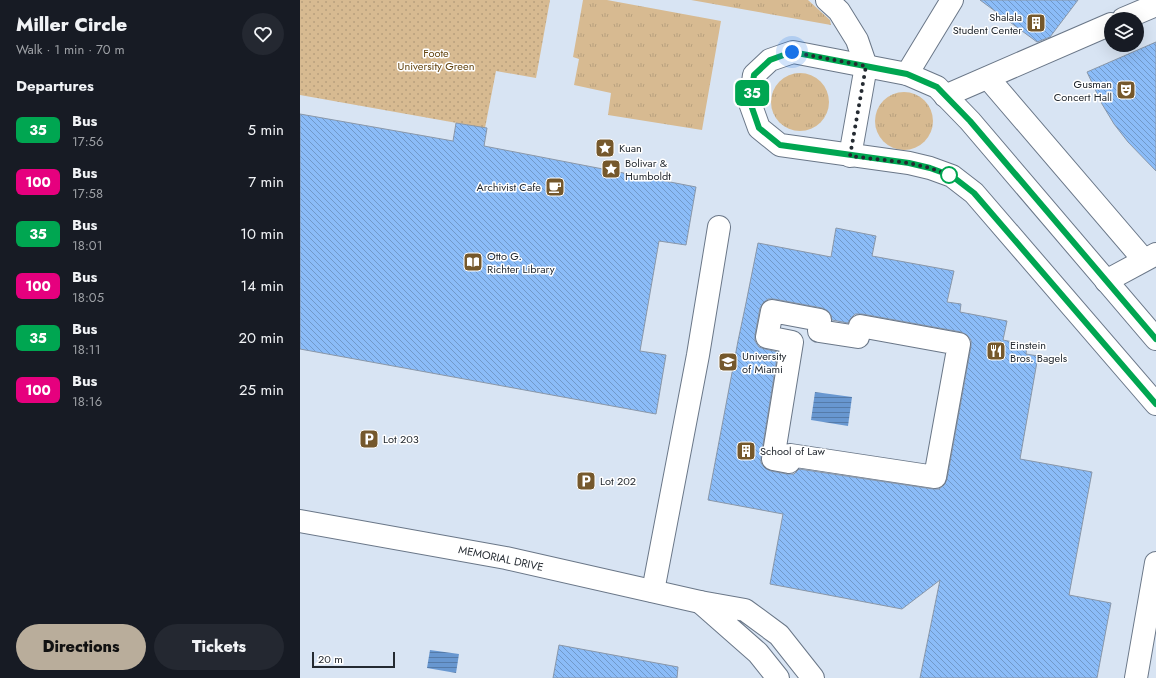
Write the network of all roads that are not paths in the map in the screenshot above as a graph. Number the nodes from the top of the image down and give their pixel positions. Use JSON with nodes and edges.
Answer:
{"nodes":[{"id":1,"x":827,"y":0,"type":"edge"},
{"id":2,"x":952,"y":0,"type":"edge"},
{"id":3,"x":1156,"y":5,"type":"edge"},
{"id":4,"x":1140,"y":12,"type":"edge"},
{"id":5,"x":1104,"y":27,"type":"edge"},
{"id":6,"x":866,"y":66,"type":"junction"},
{"id":7,"x":907,"y":74,"type":"junction"},
{"id":8,"x":988,"y":78,"type":"junction"},
{"id":9,"x":945,"y":96,"type":"junction"},
{"id":10,"x":850,"y":156,"type":"junction"},
{"id":11,"x":719,"y":227,"type":"dead end"},
{"id":12,"x":1150,"y":257,"type":"edge"},
{"id":13,"x":1106,"y":280,"type":"junction"},
{"id":14,"x":1156,"y":339,"type":"edge"},
{"id":15,"x":1156,"y":404,"type":"edge"},
{"id":16,"x":935,"y":476,"type":"joint"},
{"id":17,"x":300,"y":521,"type":"edge"},
{"id":18,"x":1156,"y":563,"type":"edge"},
{"id":19,"x":653,"y":591,"type":"junction"},
{"id":20,"x":700,"y":602,"type":"junction"},
{"id":21,"x":778,"y":678,"type":"edge"},
{"id":22,"x":813,"y":678,"type":"edge"},
{"id":23,"x":1136,"y":678,"type":"edge"}],
"edges":[{"from":1,"to":6,"type":"street"},
{"from":2,"to":7,"type":"street"},
{"from":3,"to":4,"type":"street"},
{"from":5,"to":8,"type":"street"},
{"from":6,"to":7,"type":"street"},
{"from":6,"to":10,"type":"street"},
{"from":6,"to":10,"type":"street"},
{"from":7,"to":9,"type":"street"},
{"from":8,"to":9,"type":"street"},
{"from":8,"to":12,"type":"street"},
{"from":9,"to":13,"type":"street"},
{"from":10,"to":15,"type":"street"},
{"from":11,"to":19,"type":"street"},
{"from":12,"to":13,"type":"street"},
{"from":13,"to":14,"type":"street"},
{"from":16,"to":16,"type":"street"},
{"from":17,"to":19,"type":"street","name":"MEMORIAL DRIVE"},
{"from":18,"to":23,"type":"street"},
{"from":19,"to":20,"type":"street","name":"MEMORIAL DRIVE"},
{"from":20,"to":21,"type":"street","name":"MEMORIAL DRIVE"},
{"from":20,"to":22,"type":"street","name":"MEMORIAL DRIVE"}]}
